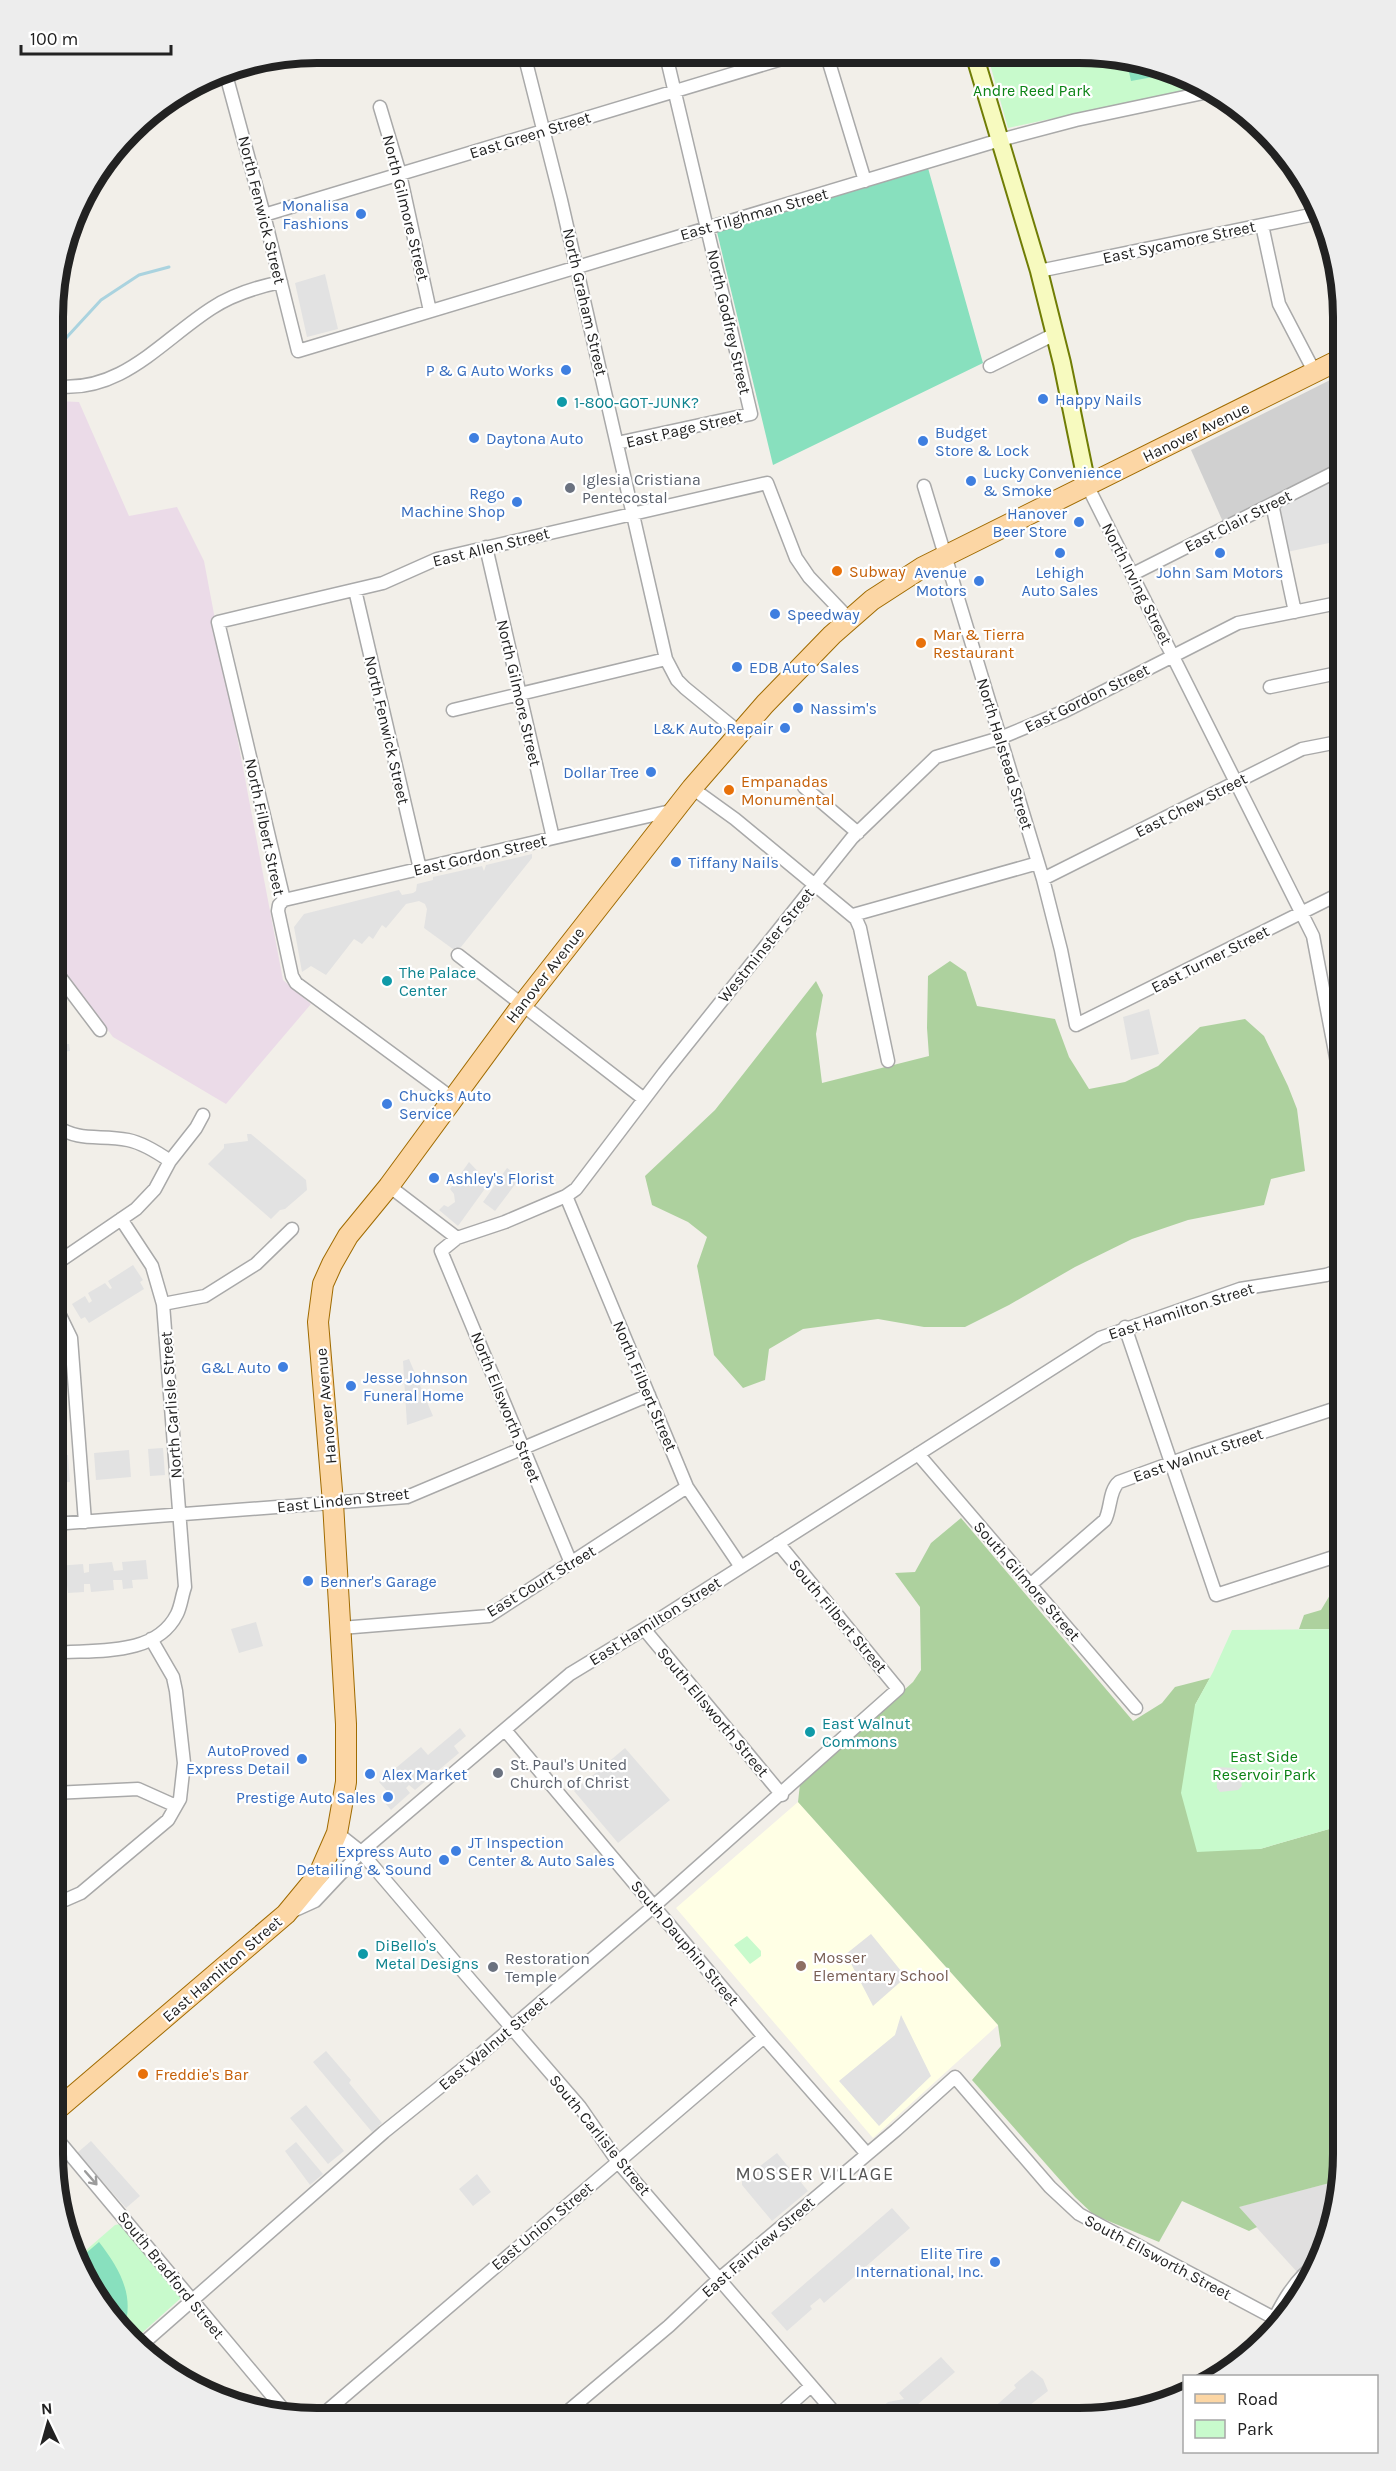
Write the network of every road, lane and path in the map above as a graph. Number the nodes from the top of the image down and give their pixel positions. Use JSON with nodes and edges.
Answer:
{"nodes":[{"id":1,"x":526,"y":63,"type":"edge"},
{"id":2,"x":668,"y":63,"type":"edge"},
{"id":3,"x":771,"y":63,"type":"edge"},
{"id":4,"x":829,"y":63,"type":"edge"},
{"id":5,"x":977,"y":63,"type":"edge"},
{"id":6,"x":227,"y":79,"type":"edge"},
{"id":7,"x":676,"y":91,"type":"junction"},
{"id":8,"x":1200,"y":94,"type":"edge"},
{"id":9,"x":380,"y":107,"type":"dead end"},
{"id":10,"x":545,"y":131,"type":"junction"},
{"id":11,"x":1000,"y":140,"type":"junction"},
{"id":12,"x":399,"y":174,"type":"junction"},
{"id":13,"x":865,"y":181,"type":"junction"},
{"id":14,"x":264,"y":215,"type":"junction"},
{"id":15,"x":1312,"y":215,"type":"edge"},
{"id":16,"x":1262,"y":225,"type":"junction"},
{"id":17,"x":707,"y":228,"type":"junction"},
{"id":18,"x":577,"y":267,"type":"junction"},
{"id":19,"x":1039,"y":272,"type":"junction"},
{"id":20,"x":281,"y":282,"type":"junction"},
{"id":21,"x":430,"y":311,"type":"junction"},
{"id":22,"x":1055,"y":334,"type":"junction"},
{"id":23,"x":297,"y":351,"type":"joint"},
{"id":24,"x":1333,"y":364,"type":"edge"},
{"id":25,"x":990,"y":366,"type":"dead end"},
{"id":26,"x":1315,"y":373,"type":"junction"},
{"id":27,"x":63,"y":386,"type":"edge"},
{"id":28,"x":751,"y":414,"type":"joint"},
{"id":29,"x":617,"y":444,"type":"junction"},
{"id":30,"x":1333,"y":473,"type":"edge"},
{"id":31,"x":1087,"y":484,"type":"junction"},
{"id":32,"x":924,"y":486,"type":"dead end"},
{"id":33,"x":1272,"y":504,"type":"junction"},
{"id":34,"x":633,"y":513,"type":"junction"},
{"id":35,"x":486,"y":547,"type":"junction"},
{"id":36,"x":945,"y":556,"type":"junction"},
{"id":37,"x":1133,"y":574,"type":"junction"},
{"id":38,"x":355,"y":590,"type":"junction"},
{"id":39,"x":1333,"y":604,"type":"edge"},
{"id":40,"x":1295,"y":612,"type":"junction"},
{"id":41,"x":849,"y":619,"type":"junction"},
{"id":42,"x":218,"y":622,"type":"joint"},
{"id":43,"x":1173,"y":656,"type":"junction"},
{"id":44,"x":666,"y":659,"type":"junction"},
{"id":45,"x":1333,"y":674,"type":"edge"},
{"id":46,"x":1270,"y":687,"type":"dead end"},
{"id":47,"x":519,"y":693,"type":"junction"},
{"id":48,"x":453,"y":710,"type":"dead end"},
{"id":49,"x":740,"y":733,"type":"junction"},
{"id":50,"x":1000,"y":738,"type":"junction"},
{"id":51,"x":1333,"y":743,"type":"edge"},
{"id":52,"x":1236,"y":782,"type":"junction"},
{"id":53,"x":804,"y":787,"type":"dead end"},
{"id":54,"x":692,"y":788,"type":"junction"},
{"id":55,"x":675,"y":810,"type":"junction"},
{"id":56,"x":858,"y":833,"type":"junction"},
{"id":57,"x":553,"y":838,"type":"junction"},
{"id":58,"x":1038,"y":863,"type":"junction"},
{"id":59,"x":420,"y":869,"type":"junction"},
{"id":60,"x":1043,"y":879,"type":"junction"},
{"id":61,"x":815,"y":884,"type":"junction"},
{"id":62,"x":1333,"y":897,"type":"edge"},
{"id":63,"x":284,"y":900,"type":"junction"},
{"id":64,"x":1302,"y":913,"type":"junction"},
{"id":65,"x":853,"y":915,"type":"junction"},
{"id":66,"x":458,"y":955,"type":"dead end"},
{"id":67,"x":63,"y":981,"type":"edge"},
{"id":68,"x":522,"y":1005,"type":"junction"},
{"id":69,"x":1076,"y":1025,"type":"joint"},
{"id":70,"x":100,"y":1030,"type":"dead end"},
{"id":71,"x":1333,"y":1041,"type":"edge"},
{"id":72,"x":888,"y":1061,"type":"dead end"},
{"id":73,"x":452,"y":1098,"type":"junction"},
{"id":74,"x":644,"y":1099,"type":"junction"},
{"id":75,"x":203,"y":1115,"type":"dead end"},
{"id":76,"x":63,"y":1131,"type":"edge"},
{"id":77,"x":170,"y":1161,"type":"junction"},
{"id":78,"x":389,"y":1186,"type":"junction"},
{"id":79,"x":566,"y":1196,"type":"junction"},
{"id":80,"x":122,"y":1219,"type":"junction"},
{"id":81,"x":292,"y":1229,"type":"dead end"},
{"id":82,"x":458,"y":1238,"type":"junction"},
{"id":83,"x":63,"y":1259,"type":"edge"},
{"id":84,"x":1333,"y":1273,"type":"edge"},
{"id":85,"x":163,"y":1304,"type":"junction"},
{"id":86,"x":63,"y":1322,"type":"edge"},
{"id":87,"x":1125,"y":1328,"type":"junction"},
{"id":88,"x":650,"y":1395,"type":"junction"},
{"id":89,"x":1333,"y":1409,"type":"edge"},
{"id":90,"x":523,"y":1449,"type":"junction"},
{"id":91,"x":918,"y":1454,"type":"junction"},
{"id":92,"x":1171,"y":1462,"type":"junction"},
{"id":93,"x":687,"y":1487,"type":"junction"},
{"id":94,"x":333,"y":1503,"type":"junction"},
{"id":95,"x":179,"y":1515,"type":"junction"},
{"id":96,"x":85,"y":1522,"type":"junction"},
{"id":97,"x":63,"y":1523,"type":"edge"},
{"id":98,"x":778,"y":1543,"type":"junction"},
{"id":99,"x":1333,"y":1557,"type":"edge"},
{"id":100,"x":571,"y":1563,"type":"junction"},
{"id":101,"x":741,"y":1567,"type":"junction"},
{"id":102,"x":1029,"y":1585,"type":"junction"},
{"id":103,"x":341,"y":1628,"type":"junction"},
{"id":104,"x":644,"y":1629,"type":"junction"},
{"id":105,"x":151,"y":1640,"type":"junction"},
{"id":106,"x":63,"y":1652,"type":"edge"},
{"id":107,"x":898,"y":1689,"type":"joint"},
{"id":108,"x":1136,"y":1708,"type":"dead end"},
{"id":109,"x":505,"y":1730,"type":"junction"},
{"id":110,"x":63,"y":1793,"type":"edge"},
{"id":111,"x":782,"y":1794,"type":"junction"},
{"id":112,"x":176,"y":1806,"type":"junction"},
{"id":113,"x":337,"y":1833,"type":"junction"},
{"id":114,"x":361,"y":1852,"type":"junction"},
{"id":115,"x":63,"y":1899,"type":"edge"},
{"id":116,"x":654,"y":1906,"type":"junction"},
{"id":117,"x":286,"y":1914,"type":"junction"},
{"id":118,"x":511,"y":2028,"type":"junction"},
{"id":119,"x":764,"y":2037,"type":"junction"},
{"id":120,"x":955,"y":2076,"type":"joint"},
{"id":121,"x":63,"y":2104,"type":"edge"},
{"id":122,"x":63,"y":2147,"type":"edge"},
{"id":123,"x":867,"y":2154,"type":"junction"},
{"id":124,"x":618,"y":2162,"type":"junction"},
{"id":125,"x":1302,"y":2276,"type":"edge"},
{"id":126,"x":720,"y":2279,"type":"junction"},
{"id":127,"x":191,"y":2301,"type":"junction"},
{"id":128,"x":1276,"y":2314,"type":"edge"},
{"id":129,"x":1274,"y":2318,"type":"edge"},
{"id":130,"x":146,"y":2341,"type":"edge"},
{"id":131,"x":811,"y":2386,"type":"junction"},
{"id":132,"x":280,"y":2405,"type":"edge"},
{"id":133,"x":330,"y":2408,"type":"edge"},
{"id":134,"x":572,"y":2408,"type":"edge"},
{"id":135,"x":786,"y":2408,"type":"edge"},
{"id":136,"x":830,"y":2408,"type":"edge"}],
"edges":[{"from":1,"to":10,"type":"street","name":"North Graham Street"},
{"from":2,"to":7,"type":"street","name":"North Godfrey Street"},
{"from":3,"to":7,"type":"street","name":"East Green Street"},
{"from":4,"to":13,"type":"street"},
{"from":5,"to":11,"type":"main road","name":"North Irving Street"},
{"from":6,"to":14,"type":"street","name":"North Fenwick Street"},
{"from":7,"to":10,"type":"street","name":"East Green Street"},
{"from":7,"to":17,"type":"street","name":"North Godfrey Street"},
{"from":8,"to":11,"type":"street","name":"East Tilghman Street"},
{"from":9,"to":12,"type":"street","name":"North Gilmore Street"},
{"from":10,"to":12,"type":"street","name":"East Green Street"},
{"from":10,"to":18,"type":"street","name":"North Graham Street"},
{"from":11,"to":13,"type":"street","name":"East Tilghman Street"},
{"from":11,"to":19,"type":"main road","name":"North Irving Street"},
{"from":12,"to":14,"type":"street","name":"East Green Street"},
{"from":12,"to":21,"type":"street","name":"North Gilmore Street"},
{"from":13,"to":17,"type":"street","name":"East Tilghman Street"},
{"from":14,"to":20,"type":"street","name":"North Fenwick Street"},
{"from":15,"to":16,"type":"street","name":"East Sycamore Street"},
{"from":16,"to":19,"type":"street","name":"East Sycamore Street"},
{"from":16,"to":26,"type":"street"},
{"from":17,"to":18,"type":"street","name":"East Tilghman Street"},
{"from":17,"to":28,"type":"street","name":"North Godfrey Street"},
{"from":18,"to":21,"type":"street","name":"East Tilghman Street"},
{"from":18,"to":29,"type":"street","name":"North Graham Street"},
{"from":19,"to":22,"type":"main road","name":"North Irving Street"},
{"from":20,"to":23,"type":"street","name":"North Fenwick Street"},
{"from":20,"to":27,"type":"street"},
{"from":21,"to":23,"type":"street","name":"East Tilghman Street"},
{"from":22,"to":25,"type":"street"},
{"from":22,"to":31,"type":"main road","name":"North Irving Street"},
{"from":24,"to":26,"type":"main road","name":"Hanover Avenue"},
{"from":26,"to":31,"type":"main road","name":"Hanover Avenue"},
{"from":28,"to":29,"type":"street","name":"East Page Street"},
{"from":29,"to":34,"type":"street","name":"North Graham Street"},
{"from":30,"to":33,"type":"street","name":"East Clair Street"},
{"from":31,"to":36,"type":"main road","name":"Hanover Avenue"},
{"from":31,"to":37,"type":"street","name":"North Irving Street"},
{"from":32,"to":36,"type":"street","name":"North Halstead Street"},
{"from":33,"to":37,"type":"street","name":"East Clair Street"},
{"from":33,"to":40,"type":"street"},
{"from":34,"to":35,"type":"street","name":"East Allen Street"},
{"from":34,"to":41,"type":"street","name":"East Allen Street"},
{"from":34,"to":44,"type":"street","name":"North Graham Street"},
{"from":35,"to":38,"type":"street","name":"East Allen Street"},
{"from":35,"to":47,"type":"street","name":"North Gilmore Street"},
{"from":36,"to":41,"type":"main road","name":"Hanover Avenue"},
{"from":36,"to":50,"type":"street","name":"North Halstead Street"},
{"from":37,"to":43,"type":"street","name":"North Irving Street"},
{"from":38,"to":42,"type":"street","name":"East Allen Street"},
{"from":38,"to":59,"type":"street","name":"North Fenwick Street"},
{"from":39,"to":40,"type":"street","name":"East Gordon Street"},
{"from":40,"to":43,"type":"street","name":"East Gordon Street"},
{"from":41,"to":49,"type":"main road","name":"Hanover Avenue"},
{"from":42,"to":63,"type":"street","name":"North Filbert Street"},
{"from":43,"to":50,"type":"street","name":"East Gordon Street"},
{"from":43,"to":52,"type":"street","name":"North Irving Street"},
{"from":44,"to":47,"type":"street"},
{"from":44,"to":49,"type":"street","name":"North Graham Street"},
{"from":45,"to":46,"type":"street"},
{"from":47,"to":48,"type":"street"},
{"from":47,"to":57,"type":"street","name":"North Gilmore Street"},
{"from":49,"to":54,"type":"main road","name":"Hanover Avenue"},
{"from":50,"to":56,"type":"street","name":"Westminster Street"},
{"from":50,"to":58,"type":"street","name":"North Halstead Street"},
{"from":51,"to":52,"type":"street","name":"East Chew Street"},
{"from":52,"to":60,"type":"street","name":"East Chew Street"},
{"from":52,"to":64,"type":"street","name":"North Irving Street"},
{"from":53,"to":56,"type":"street"},
{"from":54,"to":55,"type":"main road","name":"Hanover Avenue"},
{"from":54,"to":61,"type":"street"},
{"from":55,"to":57,"type":"street","name":"East Gordon Street"},
{"from":55,"to":68,"type":"main road","name":"Hanover Avenue"},
{"from":56,"to":61,"type":"street","name":"Westminster Street"},
{"from":57,"to":59,"type":"street","name":"East Gordon Street"},
{"from":58,"to":60,"type":"street","name":"North Halstead Street"},
{"from":58,"to":65,"type":"street"},
{"from":59,"to":63,"type":"street","name":"East Gordon Street"},
{"from":60,"to":69,"type":"street","name":"North Halstead Street"},
{"from":61,"to":65,"type":"street"},
{"from":61,"to":74,"type":"street","name":"Westminster Street"},
{"from":62,"to":64,"type":"street","name":"East Turner Street"},
{"from":63,"to":73,"type":"street","name":"North Filbert Street"},
{"from":64,"to":69,"type":"street","name":"East Turner Street"},
{"from":64,"to":71,"type":"street","name":"North Irving Street"},
{"from":65,"to":72,"type":"street"},
{"from":66,"to":68,"type":"street"},
{"from":67,"to":70,"type":"street"},
{"from":68,"to":73,"type":"main road","name":"Hanover Avenue"},
{"from":68,"to":74,"type":"street"},
{"from":73,"to":78,"type":"main road","name":"Hanover Avenue"},
{"from":74,"to":79,"type":"street","name":"Westminster Street"},
{"from":75,"to":77,"type":"street"},
{"from":76,"to":77,"type":"street"},
{"from":77,"to":80,"type":"street"},
{"from":78,"to":82,"type":"street"},
{"from":78,"to":94,"type":"main road","name":"Hanover Avenue"},
{"from":79,"to":82,"type":"street"},
{"from":79,"to":88,"type":"street","name":"North Filbert Street"},
{"from":80,"to":83,"type":"street"},
{"from":80,"to":85,"type":"street","name":"North Carlisle Street"},
{"from":81,"to":85,"type":"street"},
{"from":82,"to":90,"type":"street","name":"North Ellsworth Street"},
{"from":84,"to":87,"type":"street","name":"East Hamilton Street"},
{"from":85,"to":95,"type":"street","name":"North Carlisle Street"},
{"from":86,"to":96,"type":"street"},
{"from":87,"to":91,"type":"street","name":"East Hamilton Street"},
{"from":87,"to":92,"type":"street"},
{"from":88,"to":90,"type":"street","name":"East Linden Street"},
{"from":88,"to":93,"type":"street","name":"North Filbert Street"},
{"from":89,"to":92,"type":"street","name":"East Walnut Street"},
{"from":90,"to":94,"type":"street","name":"East Linden Street"},
{"from":90,"to":100,"type":"street","name":"North Ellsworth Street"},
{"from":91,"to":98,"type":"street","name":"East Hamilton Street"},
{"from":91,"to":102,"type":"street","name":"South Gilmore Street"},
{"from":92,"to":99,"type":"street"},
{"from":92,"to":102,"type":"street","name":"East Walnut Street"},
{"from":93,"to":100,"type":"street","name":"East Court Street"},
{"from":93,"to":101,"type":"street","name":"North Filbert Street"},
{"from":94,"to":95,"type":"street","name":"East Linden Street"},
{"from":94,"to":103,"type":"main road","name":"Hanover Avenue"},
{"from":95,"to":96,"type":"street","name":"East Linden Street"},
{"from":95,"to":105,"type":"street","name":"North Carlisle Street"},
{"from":96,"to":97,"type":"street","name":"East Linden Street"},
{"from":98,"to":101,"type":"street","name":"East Hamilton Street"},
{"from":98,"to":107,"type":"street","name":"South Filbert Street"},
{"from":100,"to":103,"type":"street","name":"East Court Street"},
{"from":101,"to":104,"type":"street","name":"East Hamilton Street"},
{"from":102,"to":108,"type":"street","name":"South Gilmore Street"},
{"from":103,"to":113,"type":"main road","name":"Hanover Avenue"},
{"from":104,"to":109,"type":"street","name":"East Hamilton Street"},
{"from":104,"to":111,"type":"street","name":"South Ellsworth Street"},
{"from":105,"to":106,"type":"street"},
{"from":105,"to":112,"type":"street"},
{"from":107,"to":111,"type":"street","name":"East Walnut Street"},
{"from":109,"to":114,"type":"street","name":"East Hamilton Street"},
{"from":109,"to":116,"type":"street","name":"South Dauphin Street"},
{"from":110,"to":112,"type":"street"},
{"from":111,"to":116,"type":"street","name":"East Walnut Street"},
{"from":112,"to":115,"type":"street"},
{"from":113,"to":114,"type":"street"},
{"from":113,"to":117,"type":"main road","name":"Hanover Avenue"},
{"from":114,"to":117,"type":"street","name":"East Hamilton Street"},
{"from":114,"to":118,"type":"street","name":"South Carlisle Street"},
{"from":116,"to":118,"type":"street","name":"East Walnut Street"},
{"from":116,"to":119,"type":"street","name":"South Dauphin Street"},
{"from":117,"to":121,"type":"main road","name":"East Hamilton Street"},
{"from":118,"to":124,"type":"street","name":"South Carlisle Street"},
{"from":118,"to":127,"type":"street","name":"East Walnut Street"},
{"from":119,"to":123,"type":"street","name":"South Dauphin Street"},
{"from":119,"to":124,"type":"street","name":"East Union Street"},
{"from":120,"to":123,"type":"street","name":"East Fairview Street"},
{"from":120,"to":129,"type":"street","name":"South Ellsworth Street"},
{"from":122,"to":127,"type":"street","name":"South Bradford Street","one_way":true},
{"from":123,"to":126,"type":"street","name":"East Fairview Street"},
{"from":124,"to":126,"type":"street","name":"South Carlisle Street"},
{"from":124,"to":133,"type":"street","name":"East Union Street"},
{"from":125,"to":128,"type":"street"},
{"from":126,"to":131,"type":"street","name":"South Carlisle Street"},
{"from":126,"to":134,"type":"street","name":"East Fairview Street"},
{"from":127,"to":130,"type":"street","name":"East Walnut Street"},
{"from":127,"to":132,"type":"street","name":"South Bradford Street"},
{"from":131,"to":135,"type":"street"},
{"from":131,"to":136,"type":"street","name":"South Carlisle Street"}]}
